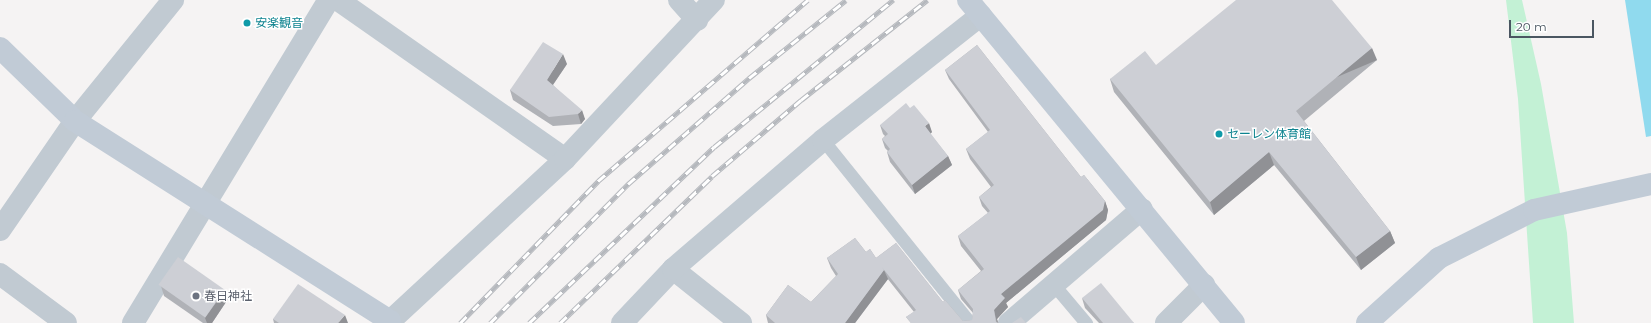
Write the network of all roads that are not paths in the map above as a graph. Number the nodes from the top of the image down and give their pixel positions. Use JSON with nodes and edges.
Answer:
{"nodes":[{"id":1,"x":173,"y":0,"type":"edge"},
{"id":2,"x":329,"y":0,"type":"edge"},
{"id":3,"x":338,"y":0,"type":"edge"},
{"id":4,"x":679,"y":0,"type":"edge"},
{"id":5,"x":714,"y":0,"type":"edge"},
{"id":6,"x":975,"y":7,"type":"edge"},
{"id":7,"x":697,"y":20,"type":"junction"},
{"id":8,"x":0,"y":48,"type":"edge"},
{"id":9,"x":75,"y":121,"type":"junction"},
{"id":10,"x":823,"y":140,"type":"junction"},
{"id":11,"x":565,"y":158,"type":"junction"},
{"id":12,"x":1651,"y":184,"type":"edge"},
{"id":13,"x":206,"y":204,"type":"junction"},
{"id":14,"x":1142,"y":209,"type":"junction"},
{"id":15,"x":0,"y":230,"type":"edge"},
{"id":16,"x":673,"y":269,"type":"junction"},
{"id":17,"x":0,"y":274,"type":"edge"},
{"id":18,"x":1054,"y":285,"type":"junction"},
{"id":19,"x":1204,"y":285,"type":"junction"},
{"id":20,"x":389,"y":322,"type":"edge"},
{"id":21,"x":66,"y":323,"type":"edge"},
{"id":22,"x":133,"y":323,"type":"edge"},
{"id":23,"x":622,"y":323,"type":"edge"},
{"id":24,"x":741,"y":323,"type":"edge"},
{"id":25,"x":970,"y":323,"type":"edge"},
{"id":26,"x":1009,"y":323,"type":"edge"},
{"id":27,"x":1086,"y":323,"type":"edge"},
{"id":28,"x":1166,"y":323,"type":"edge"},
{"id":29,"x":1234,"y":323,"type":"edge"},
{"id":30,"x":1367,"y":323,"type":"edge"}],
"edges":[{"from":1,"to":9,"type":"street"},
{"from":2,"to":13,"type":"street"},
{"from":3,"to":11,"type":"street"},
{"from":4,"to":7,"type":"street"},
{"from":5,"to":7,"type":"street"},
{"from":6,"to":10,"type":"street"},
{"from":6,"to":14,"type":"street"},
{"from":7,"to":11,"type":"street"},
{"from":8,"to":9,"type":"street"},
{"from":9,"to":13,"type":"street"},
{"from":9,"to":15,"type":"street"},
{"from":10,"to":16,"type":"street"},
{"from":10,"to":25,"type":"lane"},
{"from":11,"to":20,"type":"street"},
{"from":12,"to":30,"type":"street"},
{"from":13,"to":20,"type":"street"},
{"from":13,"to":22,"type":"street"},
{"from":14,"to":18,"type":"street"},
{"from":14,"to":19,"type":"street"},
{"from":16,"to":23,"type":"street"},
{"from":16,"to":24,"type":"street"},
{"from":17,"to":21,"type":"street"},
{"from":18,"to":26,"type":"street"},
{"from":18,"to":27,"type":"lane"},
{"from":19,"to":28,"type":"street"},
{"from":19,"to":29,"type":"street"}]}
